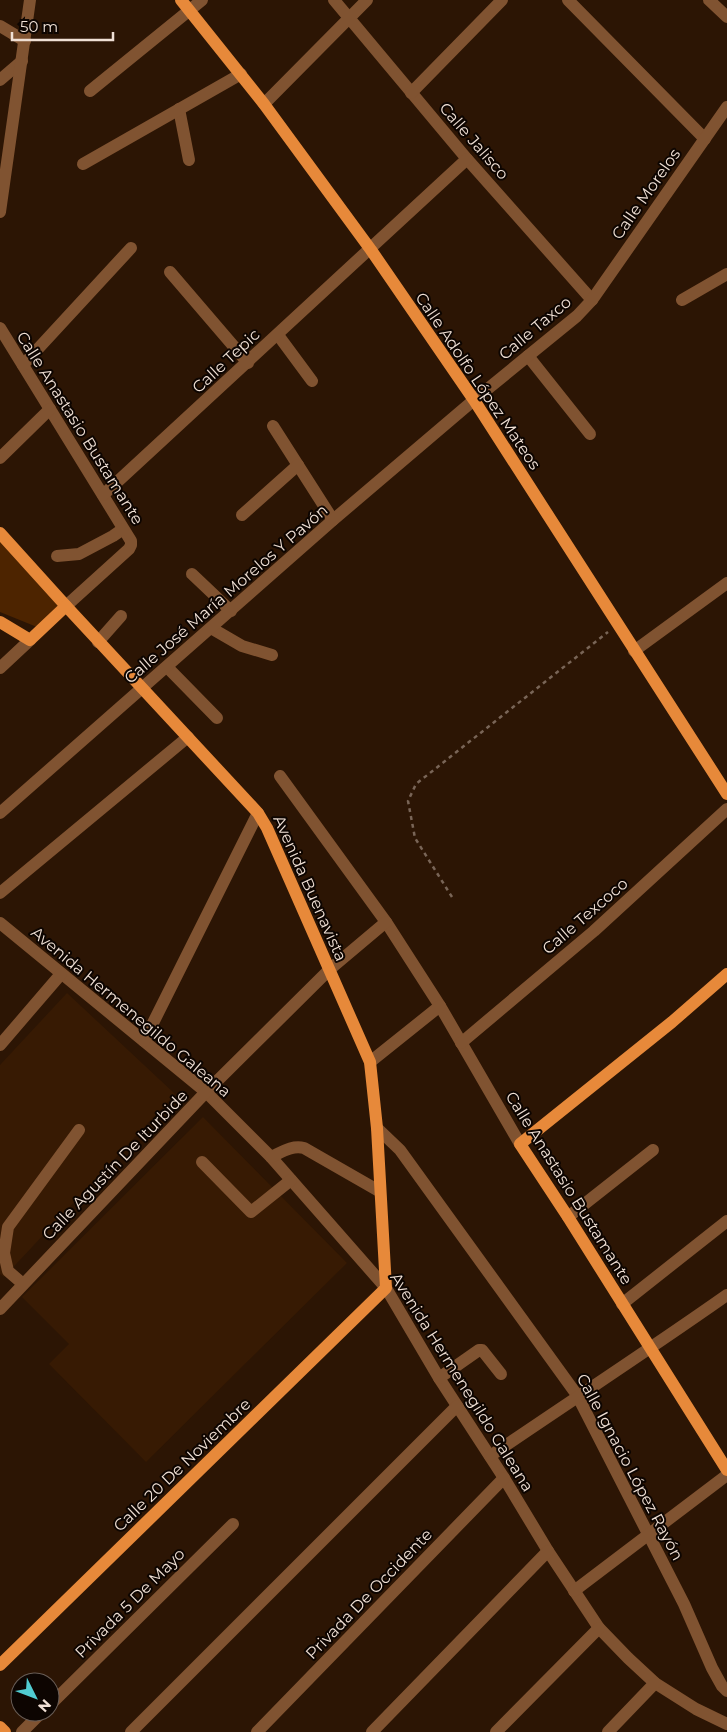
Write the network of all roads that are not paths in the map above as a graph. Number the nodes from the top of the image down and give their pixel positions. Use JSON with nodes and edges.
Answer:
{"nodes":[{"id":1,"x":30,"y":0,"type":"edge"},
{"id":2,"x":202,"y":0,"type":"edge"},
{"id":3,"x":334,"y":0,"type":"edge"},
{"id":4,"x":367,"y":0,"type":"edge"},
{"id":5,"x":502,"y":0,"type":"edge"},
{"id":6,"x":568,"y":0,"type":"edge"},
{"id":7,"x":709,"y":0,"type":"edge"},
{"id":8,"x":185,"y":5,"type":"edge"},
{"id":9,"x":727,"y":17,"type":"edge"},
{"id":10,"x":349,"y":18,"type":"junction"},
{"id":11,"x":0,"y":26,"type":"edge"},
{"id":12,"x":25,"y":41,"type":"junction"},
{"id":13,"x":22,"y":61,"type":"junction"},
{"id":14,"x":241,"y":74,"type":"junction"},
{"id":15,"x":0,"y":80,"type":"edge"},
{"id":16,"x":90,"y":91,"type":"dead end"},
{"id":17,"x":411,"y":93,"type":"junction"},
{"id":18,"x":264,"y":104,"type":"junction"},
{"id":19,"x":727,"y":107,"type":"edge"},
{"id":20,"x":179,"y":110,"type":"junction"},
{"id":21,"x":705,"y":139,"type":"junction"},
{"id":22,"x":467,"y":159,"type":"junction"},
{"id":23,"x":189,"y":160,"type":"dead end"},
{"id":24,"x":83,"y":164,"type":"dead end"},
{"id":25,"x":0,"y":207,"type":"edge"},
{"id":26,"x":130,"y":248,"type":"dead end"},
{"id":27,"x":371,"y":250,"type":"junction"},
{"id":28,"x":170,"y":272,"type":"dead end"},
{"id":29,"x":727,"y":274,"type":"edge"},
{"id":30,"x":592,"y":300,"type":"junction"},
{"id":31,"x":682,"y":300,"type":"dead end"},
{"id":32,"x":1,"y":332,"type":"edge"},
{"id":33,"x":278,"y":335,"type":"junction"},
{"id":34,"x":528,"y":356,"type":"junction"},
{"id":35,"x":248,"y":363,"type":"junction"},
{"id":36,"x":23,"y":366,"type":"junction"},
{"id":37,"x":312,"y":381,"type":"dead end"},
{"id":38,"x":474,"y":400,"type":"junction"},
{"id":39,"x":50,"y":409,"type":"junction"},
{"id":40,"x":273,"y":426,"type":"dead end"},
{"id":41,"x":590,"y":434,"type":"dead end"},
{"id":42,"x":0,"y":458,"type":"edge"},
{"id":43,"x":298,"y":465,"type":"junction"},
{"id":44,"x":103,"y":495,"type":"junction"},
{"id":45,"x":242,"y":515,"type":"dead end"},
{"id":46,"x":333,"y":520,"type":"junction"},
{"id":47,"x":123,"y":529,"type":"junction"},
{"id":48,"x":0,"y":533,"type":"edge"},
{"id":49,"x":57,"y":556,"type":"dead end"},
{"id":50,"x":192,"y":574,"type":"dead end"},
{"id":51,"x":727,"y":583,"type":"edge"},
{"id":52,"x":66,"y":606,"type":"junction"},
{"id":53,"x":231,"y":611,"type":"junction"},
{"id":54,"x":121,"y":616,"type":"dead end"},
{"id":55,"x":0,"y":622,"type":"edge"},
{"id":56,"x":211,"y":628,"type":"junction"},
{"id":57,"x":30,"y":640,"type":"junction"},
{"id":58,"x":98,"y":642,"type":"junction"},
{"id":59,"x":634,"y":651,"type":"junction"},
{"id":60,"x":272,"y":654,"type":"dead end"},
{"id":61,"x":167,"y":667,"type":"junction"},
{"id":62,"x":0,"y":668,"type":"edge"},
{"id":63,"x":142,"y":689,"type":"junction"},
{"id":64,"x":217,"y":718,"type":"dead end"},
{"id":65,"x":188,"y":738,"type":"junction"},
{"id":66,"x":280,"y":776,"type":"dead end"},
{"id":67,"x":727,"y":794,"type":"edge"},
{"id":68,"x":727,"y":809,"type":"edge"},
{"id":69,"x":0,"y":813,"type":"edge"},
{"id":70,"x":258,"y":813,"type":"junction"},
{"id":71,"x":0,"y":893,"type":"edge"},
{"id":72,"x":386,"y":922,"type":"junction"},
{"id":73,"x":0,"y":923,"type":"edge"},
{"id":74,"x":329,"y":970,"type":"junction"},
{"id":75,"x":61,"y":974,"type":"junction"},
{"id":76,"x":727,"y":974,"type":"edge"},
{"id":77,"x":440,"y":1006,"type":"junction"},
{"id":78,"x":144,"y":1041,"type":"junction"},
{"id":79,"x":461,"y":1043,"type":"junction"},
{"id":80,"x":0,"y":1044,"type":"edge"},
{"id":81,"x":370,"y":1062,"type":"junction"},
{"id":82,"x":206,"y":1092,"type":"junction"},
{"id":83,"x":377,"y":1128,"type":"junction"},
{"id":84,"x":79,"y":1130,"type":"dead end"},
{"id":85,"x":520,"y":1144,"type":"junction"},
{"id":86,"x":654,"y":1150,"type":"dead end"},
{"id":87,"x":270,"y":1156,"type":"junction"},
{"id":88,"x":202,"y":1162,"type":"dead end"},
{"id":89,"x":291,"y":1180,"type":"junction"},
{"id":90,"x":380,"y":1191,"type":"junction"},
{"id":91,"x":568,"y":1217,"type":"junction"},
{"id":92,"x":727,"y":1221,"type":"edge"},
{"id":93,"x":23,"y":1284,"type":"junction"},
{"id":94,"x":386,"y":1288,"type":"junction"},
{"id":95,"x":727,"y":1295,"type":"edge"},
{"id":96,"x":622,"y":1304,"type":"junction"},
{"id":97,"x":0,"y":1308,"type":"edge"},
{"id":98,"x":651,"y":1349,"type":"junction"},
{"id":99,"x":501,"y":1374,"type":"dead end"},
{"id":100,"x":439,"y":1378,"type":"junction"},
{"id":101,"x":577,"y":1396,"type":"junction"},
{"id":102,"x":457,"y":1406,"type":"junction"},
{"id":103,"x":490,"y":1456,"type":"junction"},
{"id":104,"x":727,"y":1470,"type":"edge"},
{"id":105,"x":727,"y":1475,"type":"edge"},
{"id":106,"x":504,"y":1478,"type":"junction"},
{"id":107,"x":233,"y":1524,"type":"dead end"},
{"id":108,"x":649,"y":1535,"type":"junction"},
{"id":109,"x":548,"y":1551,"type":"junction"},
{"id":110,"x":574,"y":1591,"type":"junction"},
{"id":111,"x":599,"y":1628,"type":"junction"},
{"id":112,"x":0,"y":1665,"type":"edge"},
{"id":113,"x":656,"y":1683,"type":"junction"},
{"id":114,"x":727,"y":1690,"type":"edge"},
{"id":115,"x":60,"y":1694,"type":"edge"},
{"id":116,"x":32,"y":1722,"type":"edge"},
{"id":117,"x":727,"y":1724,"type":"edge"},
{"id":118,"x":0,"y":1728,"type":"edge"},
{"id":119,"x":5,"y":1732,"type":"edge"},
{"id":120,"x":22,"y":1732,"type":"edge"},
{"id":121,"x":130,"y":1732,"type":"edge"},
{"id":122,"x":257,"y":1732,"type":"edge"},
{"id":123,"x":372,"y":1732,"type":"edge"},
{"id":124,"x":496,"y":1732,"type":"edge"},
{"id":125,"x":608,"y":1732,"type":"edge"}],
"edges":[{"from":1,"to":12,"type":"street"},
{"from":2,"to":8,"type":"street"},
{"from":3,"to":10,"type":"street","name":"Calle Jalisco"},
{"from":4,"to":10,"type":"street"},
{"from":5,"to":17,"type":"street"},
{"from":6,"to":21,"type":"street"},
{"from":7,"to":9,"type":"street"},
{"from":8,"to":14,"type":"main road","name":"Calle Adolfo López Mateos"},
{"from":8,"to":16,"type":"street"},
{"from":10,"to":17,"type":"street","name":"Calle Jalisco"},
{"from":10,"to":18,"type":"street"},
{"from":11,"to":12,"type":"street"},
{"from":12,"to":13,"type":"street"},
{"from":13,"to":15,"type":"street"},
{"from":13,"to":25,"type":"street"},
{"from":14,"to":18,"type":"main road","name":"Calle Adolfo López Mateos"},
{"from":14,"to":20,"type":"street"},
{"from":17,"to":22,"type":"street","name":"Calle Jalisco"},
{"from":18,"to":27,"type":"main road","name":"Calle Adolfo López Mateos"},
{"from":19,"to":21,"type":"street","name":"Calle Morelos"},
{"from":20,"to":23,"type":"street"},
{"from":20,"to":24,"type":"street"},
{"from":21,"to":30,"type":"street","name":"Calle Morelos"},
{"from":22,"to":27,"type":"street","name":"Calle Tepic"},
{"from":22,"to":30,"type":"street","name":"Calle Jalisco"},
{"from":26,"to":36,"type":"street"},
{"from":27,"to":33,"type":"street","name":"Calle Tepic"},
{"from":27,"to":38,"type":"main road","name":"Calle Adolfo López Mateos"},
{"from":28,"to":35,"type":"street"},
{"from":29,"to":31,"type":"street"},
{"from":30,"to":34,"type":"street","name":"Calle Taxco"},
{"from":32,"to":36,"type":"street","name":"Calle Anastasio Bustamante"},
{"from":33,"to":35,"type":"street","name":"Calle Tepic"},
{"from":33,"to":37,"type":"street"},
{"from":34,"to":38,"type":"street","name":"Calle Taxco"},
{"from":34,"to":41,"type":"street"},
{"from":35,"to":44,"type":"street","name":"Calle Tepic"},
{"from":36,"to":39,"type":"street","name":"Calle Anastasio Bustamante"},
{"from":38,"to":46,"type":"street","name":"Calle José María Morelos Y Pavón"},
{"from":38,"to":59,"type":"main road","name":"Calle Adolfo López Mateos"},
{"from":39,"to":42,"type":"street"},
{"from":39,"to":44,"type":"street","name":"Calle Anastasio Bustamante"},
{"from":40,"to":43,"type":"street"},
{"from":43,"to":45,"type":"street"},
{"from":43,"to":46,"type":"street"},
{"from":44,"to":47,"type":"street","name":"Calle Anastasio Bustamante"},
{"from":46,"to":53,"type":"street","name":"Calle José María Morelos Y Pavón"},
{"from":47,"to":49,"type":"street"},
{"from":47,"to":52,"type":"street","name":"Calle Anastasio Bustamante"},
{"from":48,"to":52,"type":"main road","name":"Avenida Buenavista"},
{"from":50,"to":53,"type":"street"},
{"from":51,"to":59,"type":"street"},
{"from":52,"to":57,"type":"main road"},
{"from":52,"to":58,"type":"main road","name":"Avenida Buenavista"},
{"from":53,"to":56,"type":"street","name":"Calle José María Morelos Y Pavón"},
{"from":54,"to":58,"type":"street"},
{"from":55,"to":57,"type":"main road"},
{"from":56,"to":60,"type":"street"},
{"from":56,"to":61,"type":"street","name":"Calle José María Morelos Y Pavón"},
{"from":57,"to":62,"type":"street"},
{"from":58,"to":63,"type":"main road","name":"Avenida Buenavista"},
{"from":59,"to":67,"type":"main road","name":"Calle Adolfo López Mateos"},
{"from":61,"to":63,"type":"street","name":"Calle José María Morelos Y Pavón"},
{"from":61,"to":64,"type":"street"},
{"from":63,"to":65,"type":"main road","name":"Avenida Buenavista"},
{"from":63,"to":69,"type":"street","name":"Calle José María Morelos Y Pavón"},
{"from":65,"to":70,"type":"main road","name":"Avenida Buenavista"},
{"from":65,"to":71,"type":"street"},
{"from":66,"to":72,"type":"street","name":"Calle Anastasio Bustamante"},
{"from":68,"to":79,"type":"street","name":"Calle Texcoco"},
{"from":70,"to":74,"type":"main road","name":"Avenida Buenavista"},
{"from":70,"to":78,"type":"street"},
{"from":72,"to":74,"type":"street","name":"Calle Agustín De Iturbide"},
{"from":72,"to":77,"type":"street","name":"Calle Anastasio Bustamante"},
{"from":73,"to":75,"type":"street","name":"Avenida Hermenegildo Galeana"},
{"from":74,"to":81,"type":"main road","name":"Avenida Buenavista"},
{"from":74,"to":82,"type":"street","name":"Calle Agustín De Iturbide"},
{"from":75,"to":78,"type":"street","name":"Avenida Hermenegildo Galeana"},
{"from":75,"to":80,"type":"street"},
{"from":76,"to":85,"type":"main road"},
{"from":77,"to":79,"type":"street","name":"Calle Anastasio Bustamante"},
{"from":77,"to":81,"type":"street"},
{"from":78,"to":82,"type":"street","name":"Avenida Hermenegildo Galeana"},
{"from":79,"to":85,"type":"street","name":"Calle Anastasio Bustamante"},
{"from":81,"to":83,"type":"main road","name":"Avenida Buenavista"},
{"from":82,"to":87,"type":"street","name":"Avenida Hermenegildo Galeana"},
{"from":82,"to":93,"type":"street","name":"Calle Agustín De Iturbide"},
{"from":83,"to":90,"type":"main road","name":"Avenida Buenavista"},
{"from":83,"to":101,"type":"street","name":"Calle Ignacio López Rayón"},
{"from":84,"to":93,"type":"street"},
{"from":85,"to":91,"type":"main road","name":"Calle Anastasio Bustamante"},
{"from":86,"to":91,"type":"street"},
{"from":87,"to":89,"type":"street","name":"Avenida Hermenegildo Galeana"},
{"from":87,"to":90,"type":"street"},
{"from":88,"to":89,"type":"street"},
{"from":89,"to":94,"type":"street","name":"Avenida Hermenegildo Galeana"},
{"from":90,"to":94,"type":"main road","name":"Avenida Buenavista"},
{"from":91,"to":96,"type":"main road","name":"Calle Anastasio Bustamante"},
{"from":92,"to":96,"type":"street"},
{"from":93,"to":97,"type":"street","name":"Calle Agustín De Iturbide"},
{"from":94,"to":100,"type":"street","name":"Avenida Hermenegildo Galeana"},
{"from":94,"to":112,"type":"main road","name":"Calle 20 De Noviembre"},
{"from":95,"to":98,"type":"street"},
{"from":96,"to":98,"type":"main road","name":"Calle Anastasio Bustamante"},
{"from":98,"to":101,"type":"street"},
{"from":98,"to":104,"type":"main road","name":"Calle Anastasio Bustamante"},
{"from":99,"to":100,"type":"street"},
{"from":100,"to":102,"type":"street","name":"Avenida Hermenegildo Galeana"},
{"from":101,"to":103,"type":"street"},
{"from":101,"to":108,"type":"street","name":"Calle Ignacio López Rayón"},
{"from":102,"to":103,"type":"street","name":"Avenida Hermenegildo Galeana"},
{"from":102,"to":121,"type":"street"},
{"from":103,"to":106,"type":"street","name":"Avenida Hermenegildo Galeana"},
{"from":105,"to":108,"type":"street"},
{"from":106,"to":109,"type":"street","name":"Avenida Hermenegildo Galeana"},
{"from":106,"to":122,"type":"street","name":"Privada De Occidente"},
{"from":107,"to":115,"type":"street","name":"Privada 5 De Mayo"},
{"from":108,"to":110,"type":"street"},
{"from":108,"to":114,"type":"street","name":"Calle Ignacio López Rayón"},
{"from":109,"to":110,"type":"street","name":"Avenida Hermenegildo Galeana"},
{"from":109,"to":123,"type":"street"},
{"from":110,"to":111,"type":"street","name":"Avenida Hermenegildo Galeana"},
{"from":111,"to":113,"type":"street","name":"Avenida Hermenegildo Galeana"},
{"from":111,"to":124,"type":"street"},
{"from":113,"to":117,"type":"street","name":"Avenida Hermenegildo Galeana"},
{"from":113,"to":125,"type":"street"},
{"from":116,"to":120,"type":"street"},
{"from":118,"to":119,"type":"main road"}]}
